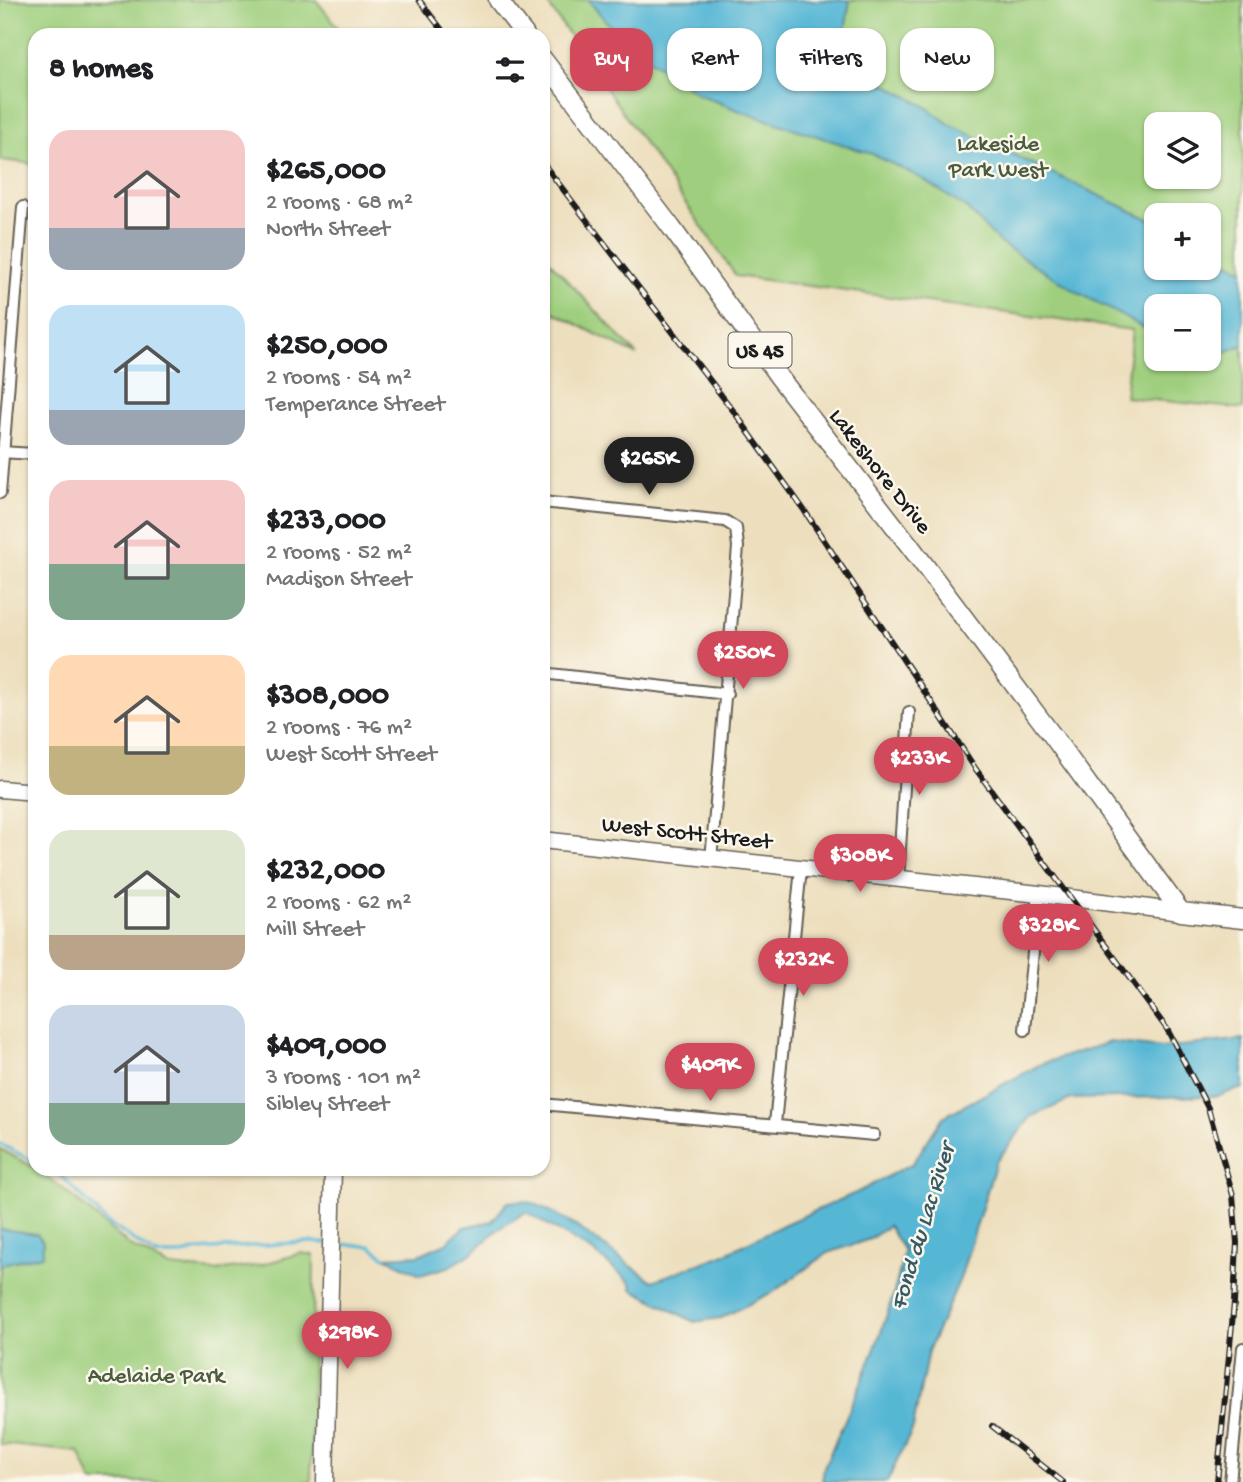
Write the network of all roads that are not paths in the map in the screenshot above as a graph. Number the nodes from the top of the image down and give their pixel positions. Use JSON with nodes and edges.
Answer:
{"nodes":[{"id":1,"x":498,"y":0,"type":"edge"},
{"id":2,"x":520,"y":28,"type":"edge"},
{"id":3,"x":550,"y":68,"type":"edge"},
{"id":4,"x":23,"y":207,"type":"dead end"},
{"id":5,"x":2,"y":452,"type":"edge"},
{"id":6,"x":28,"y":454,"type":"edge"},
{"id":7,"x":0,"y":493,"type":"edge"},
{"id":8,"x":550,"y":503,"type":"edge"},
{"id":9,"x":550,"y":674,"type":"edge"},
{"id":10,"x":727,"y":694,"type":"junction"},
{"id":11,"x":909,"y":712,"type":"dead end"},
{"id":12,"x":0,"y":789,"type":"edge"},
{"id":13,"x":28,"y":791,"type":"edge"},
{"id":14,"x":550,"y":840,"type":"edge"},
{"id":15,"x":710,"y":860,"type":"junction"},
{"id":16,"x":801,"y":868,"type":"junction"},
{"id":17,"x":898,"y":879,"type":"junction"},
{"id":18,"x":1039,"y":894,"type":"junction"},
{"id":19,"x":1181,"y":912,"type":"junction"},
{"id":20,"x":1243,"y":919,"type":"edge"},
{"id":21,"x":1025,"y":1030,"type":"dead end"},
{"id":22,"x":550,"y":1105,"type":"edge"},
{"id":23,"x":775,"y":1124,"type":"junction"},
{"id":24,"x":874,"y":1135,"type":"dead end"},
{"id":25,"x":333,"y":1176,"type":"edge"},
{"id":26,"x":1243,"y":1348,"type":"edge"},
{"id":27,"x":1240,"y":1404,"type":"edge"},
{"id":28,"x":325,"y":1482,"type":"edge"},
{"id":29,"x":1230,"y":1482,"type":"edge"}],
"edges":[{"from":1,"to":2,"type":"main road"},
{"from":3,"to":19,"type":"main road","name":"Lakeshore Drive","number":"US 45"},
{"from":4,"to":5,"type":"street"},
{"from":5,"to":6,"type":"street"},
{"from":5,"to":7,"type":"street"},
{"from":8,"to":10,"type":"street"},
{"from":9,"to":10,"type":"street"},
{"from":10,"to":15,"type":"street"},
{"from":11,"to":17,"type":"street"},
{"from":12,"to":13,"type":"main road"},
{"from":14,"to":15,"type":"main road","name":"West Scott Street"},
{"from":15,"to":16,"type":"main road","name":"West Scott Street"},
{"from":16,"to":17,"type":"main road","name":"West Scott Street"},
{"from":16,"to":23,"type":"street"},
{"from":17,"to":18,"type":"main road","name":"West Scott Street"},
{"from":18,"to":19,"type":"main road","name":"West Scott Street"},
{"from":18,"to":21,"type":"street"},
{"from":19,"to":20,"type":"main road","name":"West Scott Street"},
{"from":22,"to":23,"type":"street"},
{"from":23,"to":24,"type":"street"},
{"from":25,"to":28,"type":"main road"},
{"from":26,"to":27,"type":"street"},
{"from":27,"to":29,"type":"street"}]}
